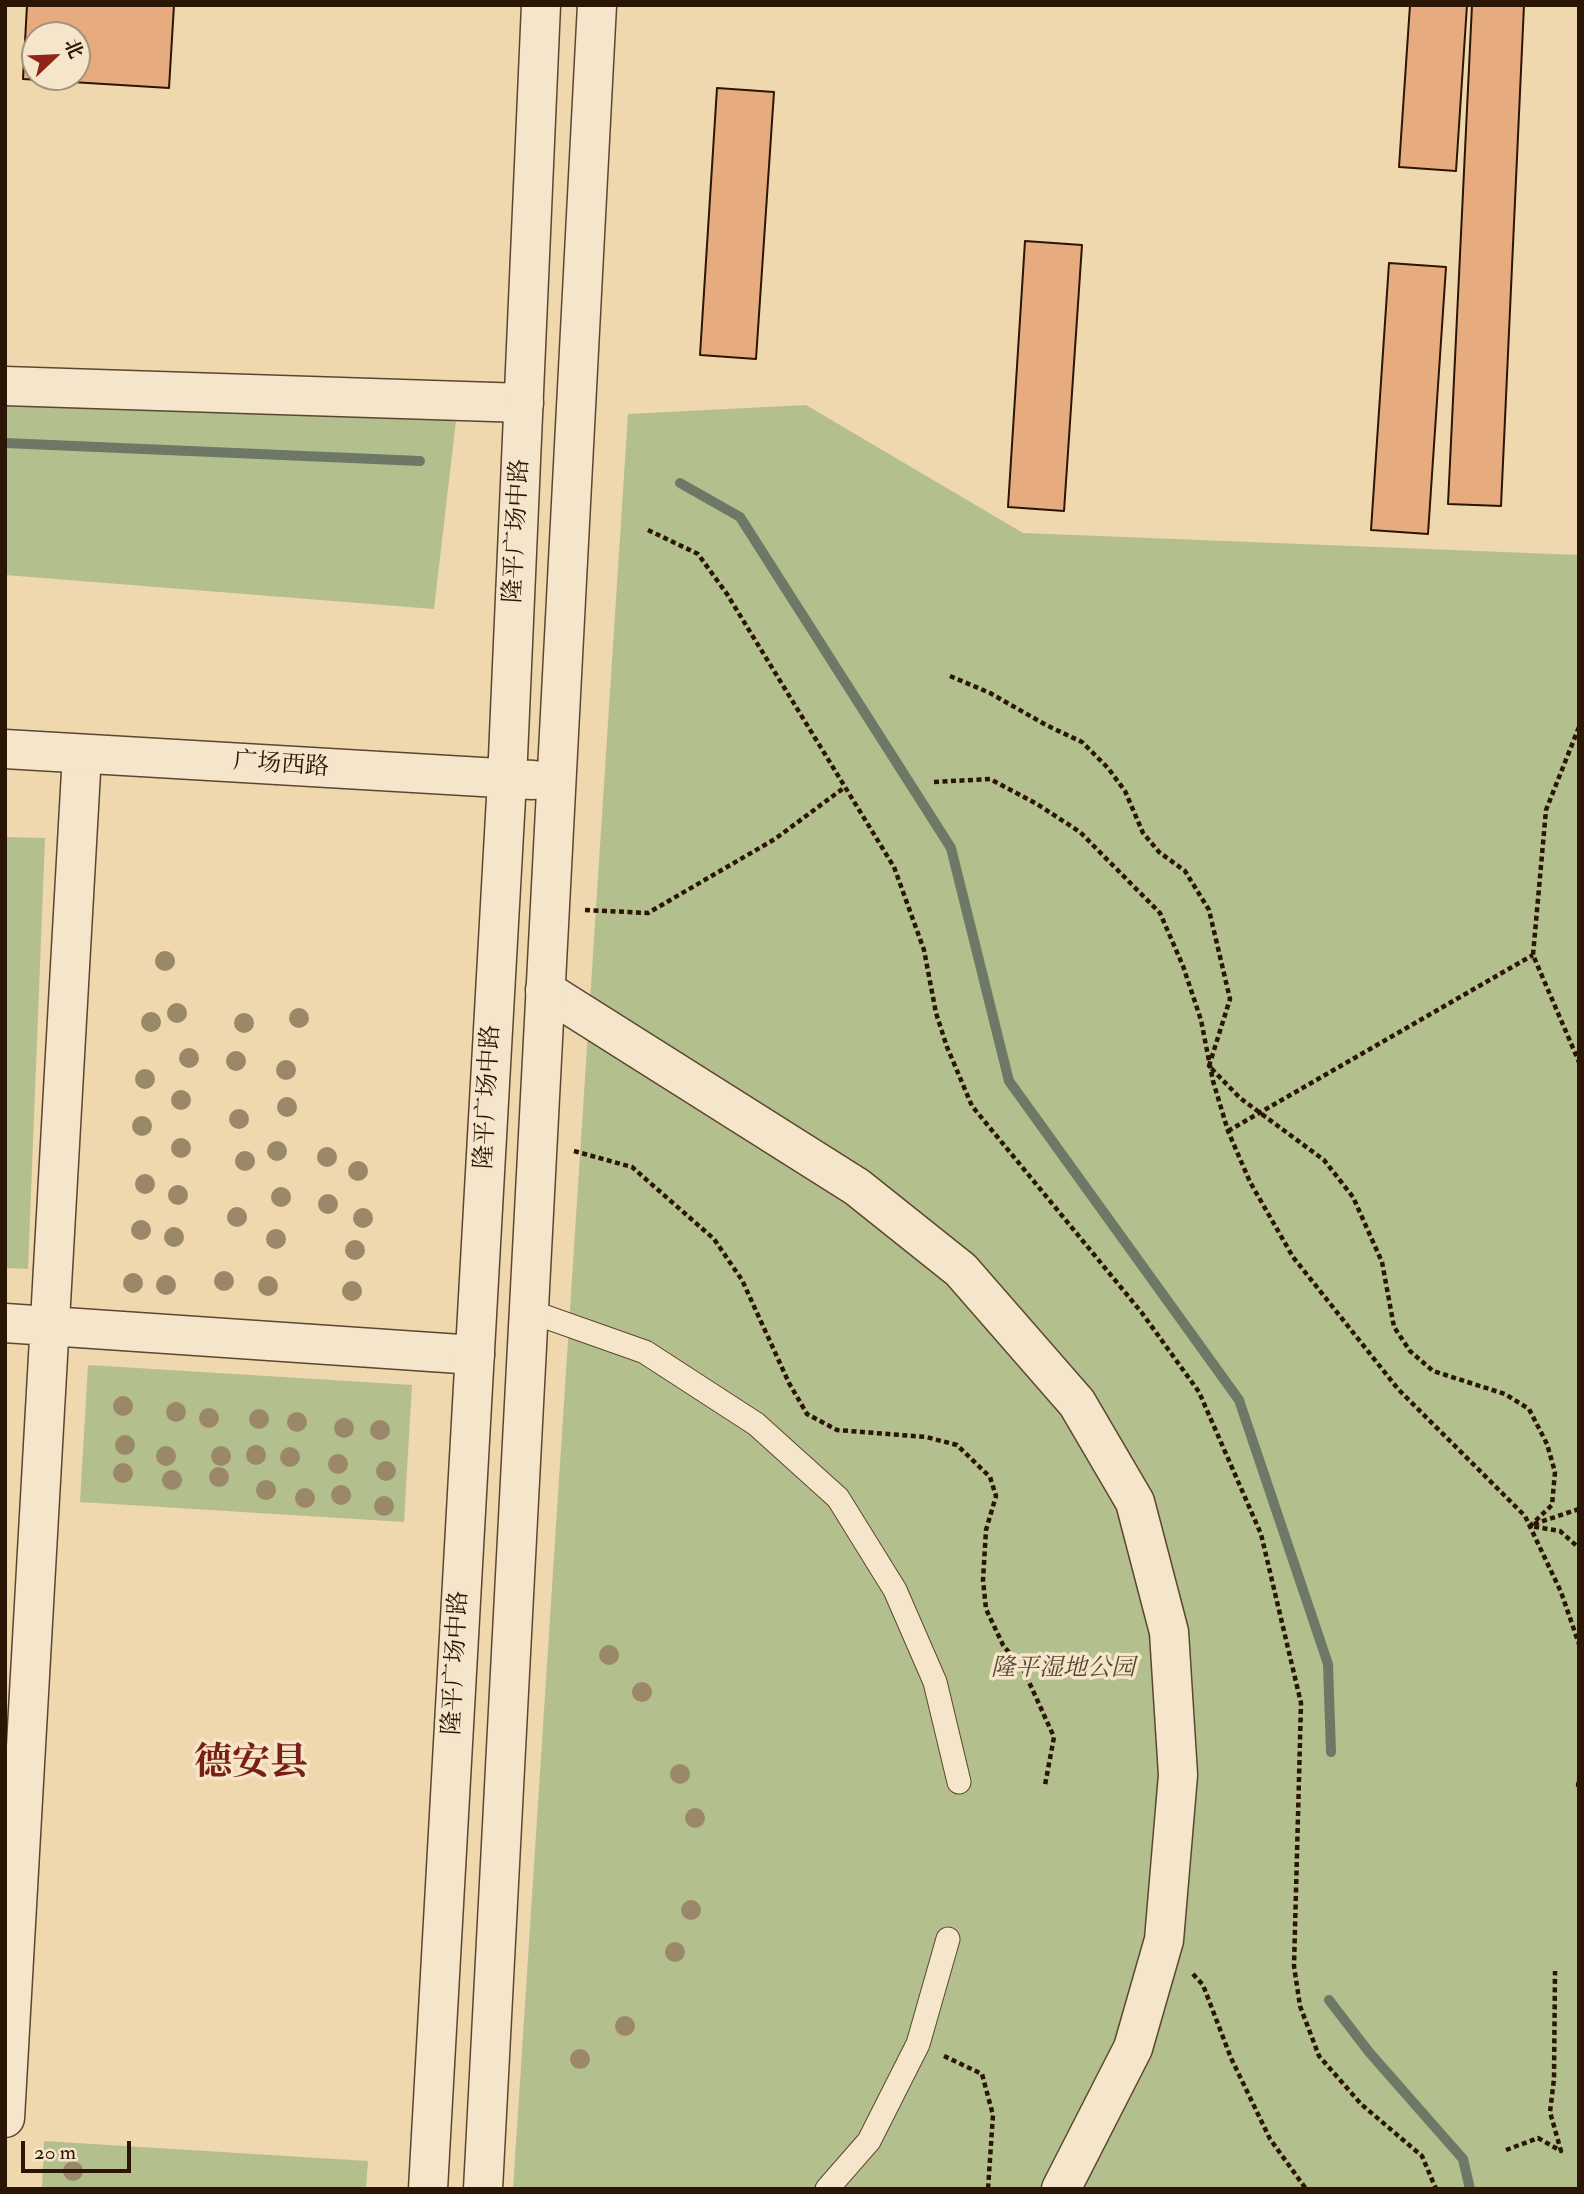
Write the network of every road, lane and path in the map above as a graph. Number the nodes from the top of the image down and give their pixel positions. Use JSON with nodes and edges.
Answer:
{"nodes":[{"id":1,"x":541,"y":5,"type":"edge"},
{"id":2,"x":597,"y":5,"type":"edge"},
{"id":3,"x":5,"y":386,"type":"edge"},
{"id":4,"x":524,"y":403,"type":"junction"},
{"id":5,"x":648,"y":530,"type":"dead end"},
{"id":6,"x":950,"y":676,"type":"dead end"},
{"id":7,"x":1579,"y":727,"type":"edge"},
{"id":8,"x":5,"y":749,"type":"edge"},
{"id":9,"x":82,"y":754,"type":"junction"},
{"id":10,"x":507,"y":780,"type":"junction"},
{"id":11,"x":556,"y":780,"type":"junction"},
{"id":12,"x":933,"y":782,"type":"dead end"},
{"id":13,"x":845,"y":788,"type":"junction"},
{"id":14,"x":549,"y":908,"type":"junction"},
{"id":15,"x":1534,"y":955,"type":"junction"},
{"id":16,"x":545,"y":990,"type":"junction"},
{"id":17,"x":1579,"y":1062,"type":"edge"},
{"id":18,"x":1209,"y":1066,"type":"junction"},
{"id":19,"x":1260,"y":1112,"type":"junction"},
{"id":20,"x":1228,"y":1131,"type":"junction"},
{"id":21,"x":537,"y":1141,"type":"junction"},
{"id":22,"x":529,"y":1311,"type":"junction"},
{"id":23,"x":5,"y":1323,"type":"edge"},
{"id":24,"x":50,"y":1326,"type":"junction"},
{"id":25,"x":475,"y":1355,"type":"junction"},
{"id":26,"x":1579,"y":1509,"type":"edge"},
{"id":27,"x":1530,"y":1526,"type":"junction"},
{"id":28,"x":1579,"y":1548,"type":"edge"},
{"id":29,"x":1579,"y":1644,"type":"edge"},
{"id":30,"x":1579,"y":1778,"type":"edge"},
{"id":31,"x":959,"y":1782,"type":"dead end"},
{"id":32,"x":1045,"y":1785,"type":"dead end"},
{"id":33,"x":1578,"y":1787,"type":"edge"},
{"id":34,"x":948,"y":1939,"type":"dead end"},
{"id":35,"x":1164,"y":1940,"type":"junction"},
{"id":36,"x":1555,"y":1971,"type":"dead end"},
{"id":37,"x":918,"y":2044,"type":"junction"},
{"id":38,"x":5,"y":2118,"type":"edge"},
{"id":39,"x":1506,"y":2151,"type":"dead end"},
{"id":40,"x":428,"y":2189,"type":"edge"},
{"id":41,"x":483,"y":2189,"type":"edge"},
{"id":42,"x":827,"y":2189,"type":"edge"},
{"id":43,"x":988,"y":2189,"type":"edge"},
{"id":44,"x":1061,"y":2189,"type":"edge"},
{"id":45,"x":1306,"y":2189,"type":"edge"},
{"id":46,"x":1436,"y":2189,"type":"edge"}],
"edges":[{"from":1,"to":4,"type":"street","name":"隆平广场中路"},
{"from":2,"to":11,"type":"street","name":"隆平广场中路"},
{"from":3,"to":4,"type":"street"},
{"from":4,"to":10,"type":"street","name":"隆平广场中路"},
{"from":5,"to":13,"type":"path"},
{"from":6,"to":18,"type":"path"},
{"from":7,"to":15,"type":"path"},
{"from":8,"to":9,"type":"street","name":"广场西路"},
{"from":9,"to":10,"type":"street","name":"广场西路"},
{"from":9,"to":24,"type":"street"},
{"from":10,"to":11,"type":"street","name":"广场西路"},
{"from":10,"to":25,"type":"street","name":"隆平广场中路"},
{"from":11,"to":14,"type":"street","name":"隆平广场中路"},
{"from":12,"to":18,"type":"path"},
{"from":13,"to":14,"type":"path"},
{"from":13,"to":46,"type":"path"},
{"from":14,"to":16,"type":"street","name":"隆平广场中路"},
{"from":15,"to":17,"type":"path"},
{"from":15,"to":19,"type":"path"},
{"from":16,"to":21,"type":"street","name":"隆平广场中路"},
{"from":16,"to":35,"type":"street"},
{"from":18,"to":19,"type":"path"},
{"from":18,"to":20,"type":"path"},
{"from":19,"to":20,"type":"path"},
{"from":19,"to":27,"type":"path"},
{"from":20,"to":27,"type":"path"},
{"from":21,"to":22,"type":"street","name":"隆平广场中路"},
{"from":21,"to":32,"type":"path"},
{"from":22,"to":31,"type":"lane"},
{"from":22,"to":41,"type":"street","name":"隆平广场中路"},
{"from":23,"to":24,"type":"street"},
{"from":24,"to":25,"type":"street"},
{"from":24,"to":38,"type":"street"},
{"from":25,"to":40,"type":"street","name":"隆平广场中路"},
{"from":26,"to":27,"type":"path"},
{"from":27,"to":28,"type":"path"},
{"from":27,"to":29,"type":"path"},
{"from":30,"to":33,"type":"path"},
{"from":34,"to":37,"type":"lane"},
{"from":35,"to":44,"type":"street"},
{"from":35,"to":45,"type":"path"},
{"from":36,"to":39,"type":"path"},
{"from":37,"to":42,"type":"lane"},
{"from":37,"to":43,"type":"path"}]}
